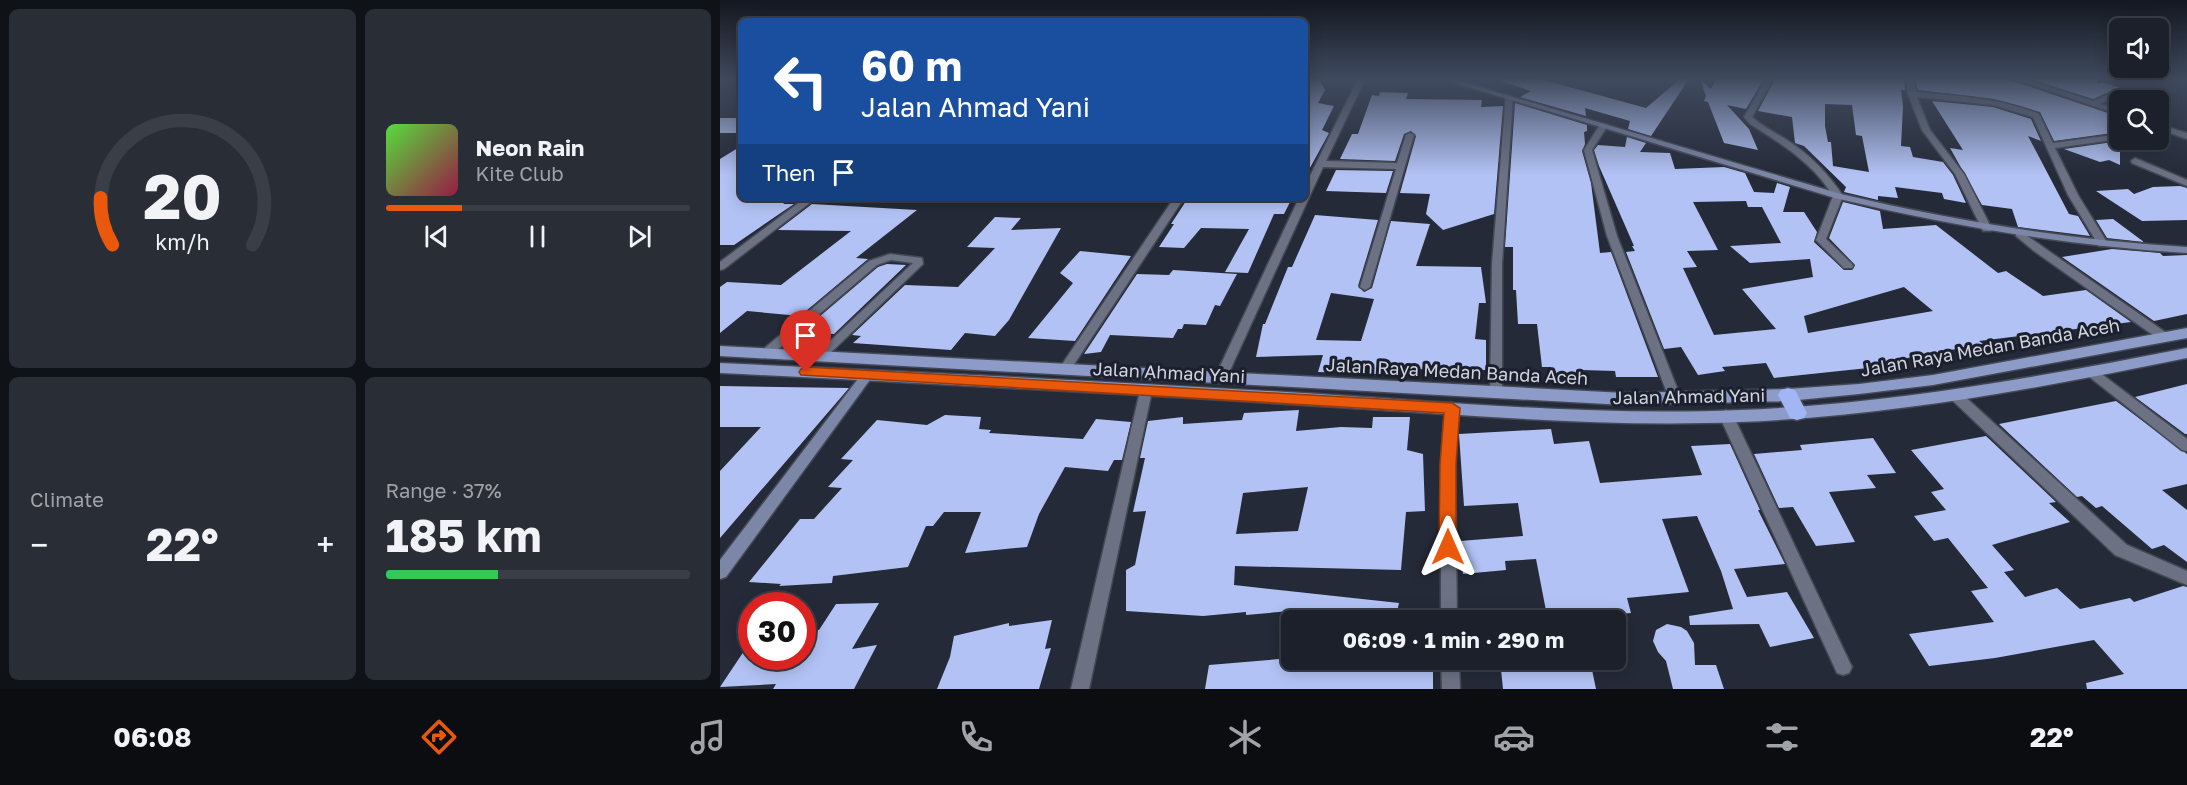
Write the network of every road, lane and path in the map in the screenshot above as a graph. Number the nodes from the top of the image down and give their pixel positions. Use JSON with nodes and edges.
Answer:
{"nodes":[{"id":1,"x":1345,"y":111,"type":"edge"},
{"id":2,"x":1508,"y":111,"type":"edge"},
{"id":3,"x":1557,"y":111,"type":"edge"},
{"id":4,"x":1751,"y":111,"type":"edge"},
{"id":5,"x":1919,"y":111,"type":"edge"},
{"id":6,"x":2025,"y":111,"type":"edge"},
{"id":7,"x":1604,"y":125,"type":"junction"},
{"id":8,"x":2169,"y":130,"type":"edge"},
{"id":9,"x":1410,"y":135,"type":"dead end"},
{"id":10,"x":2187,"y":136,"type":"edge"},
{"id":11,"x":2109,"y":138,"type":"edge"},
{"id":12,"x":2050,"y":146,"type":"junction"},
{"id":13,"x":2135,"y":161,"type":"dead end"},
{"id":14,"x":1320,"y":164,"type":"junction"},
{"id":15,"x":1401,"y":166,"type":"junction"},
{"id":16,"x":2187,"y":183,"type":"edge"},
{"id":17,"x":1308,"y":190,"type":"edge"},
{"id":18,"x":1838,"y":196,"type":"junction"},
{"id":19,"x":807,"y":201,"type":"edge"},
{"id":20,"x":1177,"y":201,"type":"edge"},
{"id":21,"x":1303,"y":201,"type":"edge"},
{"id":22,"x":1987,"y":229,"type":"junction"},
{"id":23,"x":2020,"y":234,"type":"junction"},
{"id":24,"x":2103,"y":244,"type":"junction"},
{"id":25,"x":2187,"y":249,"type":"edge"},
{"id":26,"x":1848,"y":266,"type":"dead end"},
{"id":27,"x":720,"y":267,"type":"edge"},
{"id":28,"x":1365,"y":287,"type":"dead end"},
{"id":29,"x":2187,"y":333,"type":"edge"},
{"id":30,"x":2164,"y":337,"type":"junction"},
{"id":31,"x":720,"y":351,"type":"edge"},
{"id":32,"x":2187,"y":353,"type":"edge"},
{"id":33,"x":765,"y":354,"type":"junction"},
{"id":34,"x":820,"y":356,"type":"junction"},
{"id":35,"x":720,"y":368,"type":"edge"},
{"id":36,"x":1065,"y":369,"type":"junction"},
{"id":37,"x":2091,"y":372,"type":"junction"},
{"id":38,"x":868,"y":374,"type":"junction"},
{"id":39,"x":1221,"y":377,"type":"junction"},
{"id":40,"x":1146,"y":391,"type":"junction"},
{"id":41,"x":1496,"y":393,"type":"junction"},
{"id":42,"x":1788,"y":395,"type":"junction"},
{"id":43,"x":1956,"y":396,"type":"junction"},
{"id":44,"x":1675,"y":398,"type":"junction"},
{"id":45,"x":1452,"y":408,"type":"junction"},
{"id":46,"x":1797,"y":413,"type":"junction"},
{"id":47,"x":1726,"y":415,"type":"junction"},
{"id":48,"x":2187,"y":446,"type":"edge"},
{"id":49,"x":720,"y":572,"type":"edge"},
{"id":50,"x":2187,"y":578,"type":"edge"},
{"id":51,"x":1449,"y":610,"type":"edge"},
{"id":52,"x":1843,"y":667,"type":"dead end"},
{"id":53,"x":1451,"y":670,"type":"edge"},
{"id":54,"x":1080,"y":689,"type":"edge"},
{"id":55,"x":1452,"y":689,"type":"edge"}],
"edges":[{"from":1,"to":14,"type":"street"},
{"from":2,"to":41,"type":"street"},
{"from":3,"to":7,"type":"main road"},
{"from":4,"to":18,"type":"street"},
{"from":5,"to":22,"type":"street"},
{"from":6,"to":12,"type":"street"},
{"from":7,"to":18,"type":"main road"},
{"from":7,"to":44,"type":"street"},
{"from":8,"to":10,"type":"street"},
{"from":9,"to":15,"type":"street"},
{"from":11,"to":12,"type":"street"},
{"from":12,"to":24,"type":"street"},
{"from":13,"to":16,"type":"street"},
{"from":14,"to":15,"type":"street"},
{"from":14,"to":17,"type":"street"},
{"from":15,"to":28,"type":"street"},
{"from":18,"to":22,"type":"main road"},
{"from":18,"to":26,"type":"street"},
{"from":19,"to":27,"type":"street"},
{"from":20,"to":36,"type":"street"},
{"from":21,"to":39,"type":"street"},
{"from":22,"to":23,"type":"main road"},
{"from":23,"to":24,"type":"main road"},
{"from":23,"to":30,"type":"street"},
{"from":24,"to":25,"type":"main road"},
{"from":29,"to":30,"type":"main road","name":"Jalan Raya Medan Banda Aceh"},
{"from":30,"to":42,"type":"main road","name":"Jalan Raya Medan Banda Aceh"},
{"from":31,"to":33,"type":"main road","name":"Jalan Raya Medan Banda Aceh"},
{"from":32,"to":37,"type":"main road","name":"Jalan Ahmad Yani"},
{"from":33,"to":34,"type":"main road","name":"Jalan Raya Medan Banda Aceh"},
{"from":33,"to":34,"type":"street"},
{"from":34,"to":36,"type":"main road","name":"Jalan Raya Medan Banda Aceh"},
{"from":35,"to":38,"type":"main road","name":"Jalan Ahmad Yani"},
{"from":36,"to":39,"type":"main road","name":"Jalan Raya Medan Banda Aceh"},
{"from":37,"to":43,"type":"main road","name":"Jalan Ahmad Yani"},
{"from":37,"to":48,"type":"street"},
{"from":38,"to":40,"type":"main road","name":"Jalan Ahmad Yani"},
{"from":38,"to":49,"type":"main road"},
{"from":39,"to":41,"type":"main road","name":"Jalan Raya Medan Banda Aceh"},
{"from":40,"to":45,"type":"main road","name":"Jalan Ahmad Yani"},
{"from":40,"to":54,"type":"street"},
{"from":41,"to":44,"type":"main road","name":"Jalan Raya Medan Banda Aceh"},
{"from":42,"to":44,"type":"main road","name":"Jalan Raya Medan Banda Aceh"},
{"from":42,"to":46,"type":"highway"},
{"from":43,"to":46,"type":"main road","name":"Jalan Ahmad Yani"},
{"from":43,"to":50,"type":"street"},
{"from":45,"to":47,"type":"main road","name":"Jalan Ahmad Yani"},
{"from":45,"to":51,"type":"street"},
{"from":46,"to":47,"type":"main road","name":"Jalan Ahmad Yani"},
{"from":47,"to":52,"type":"street"},
{"from":53,"to":55,"type":"street"}]}
